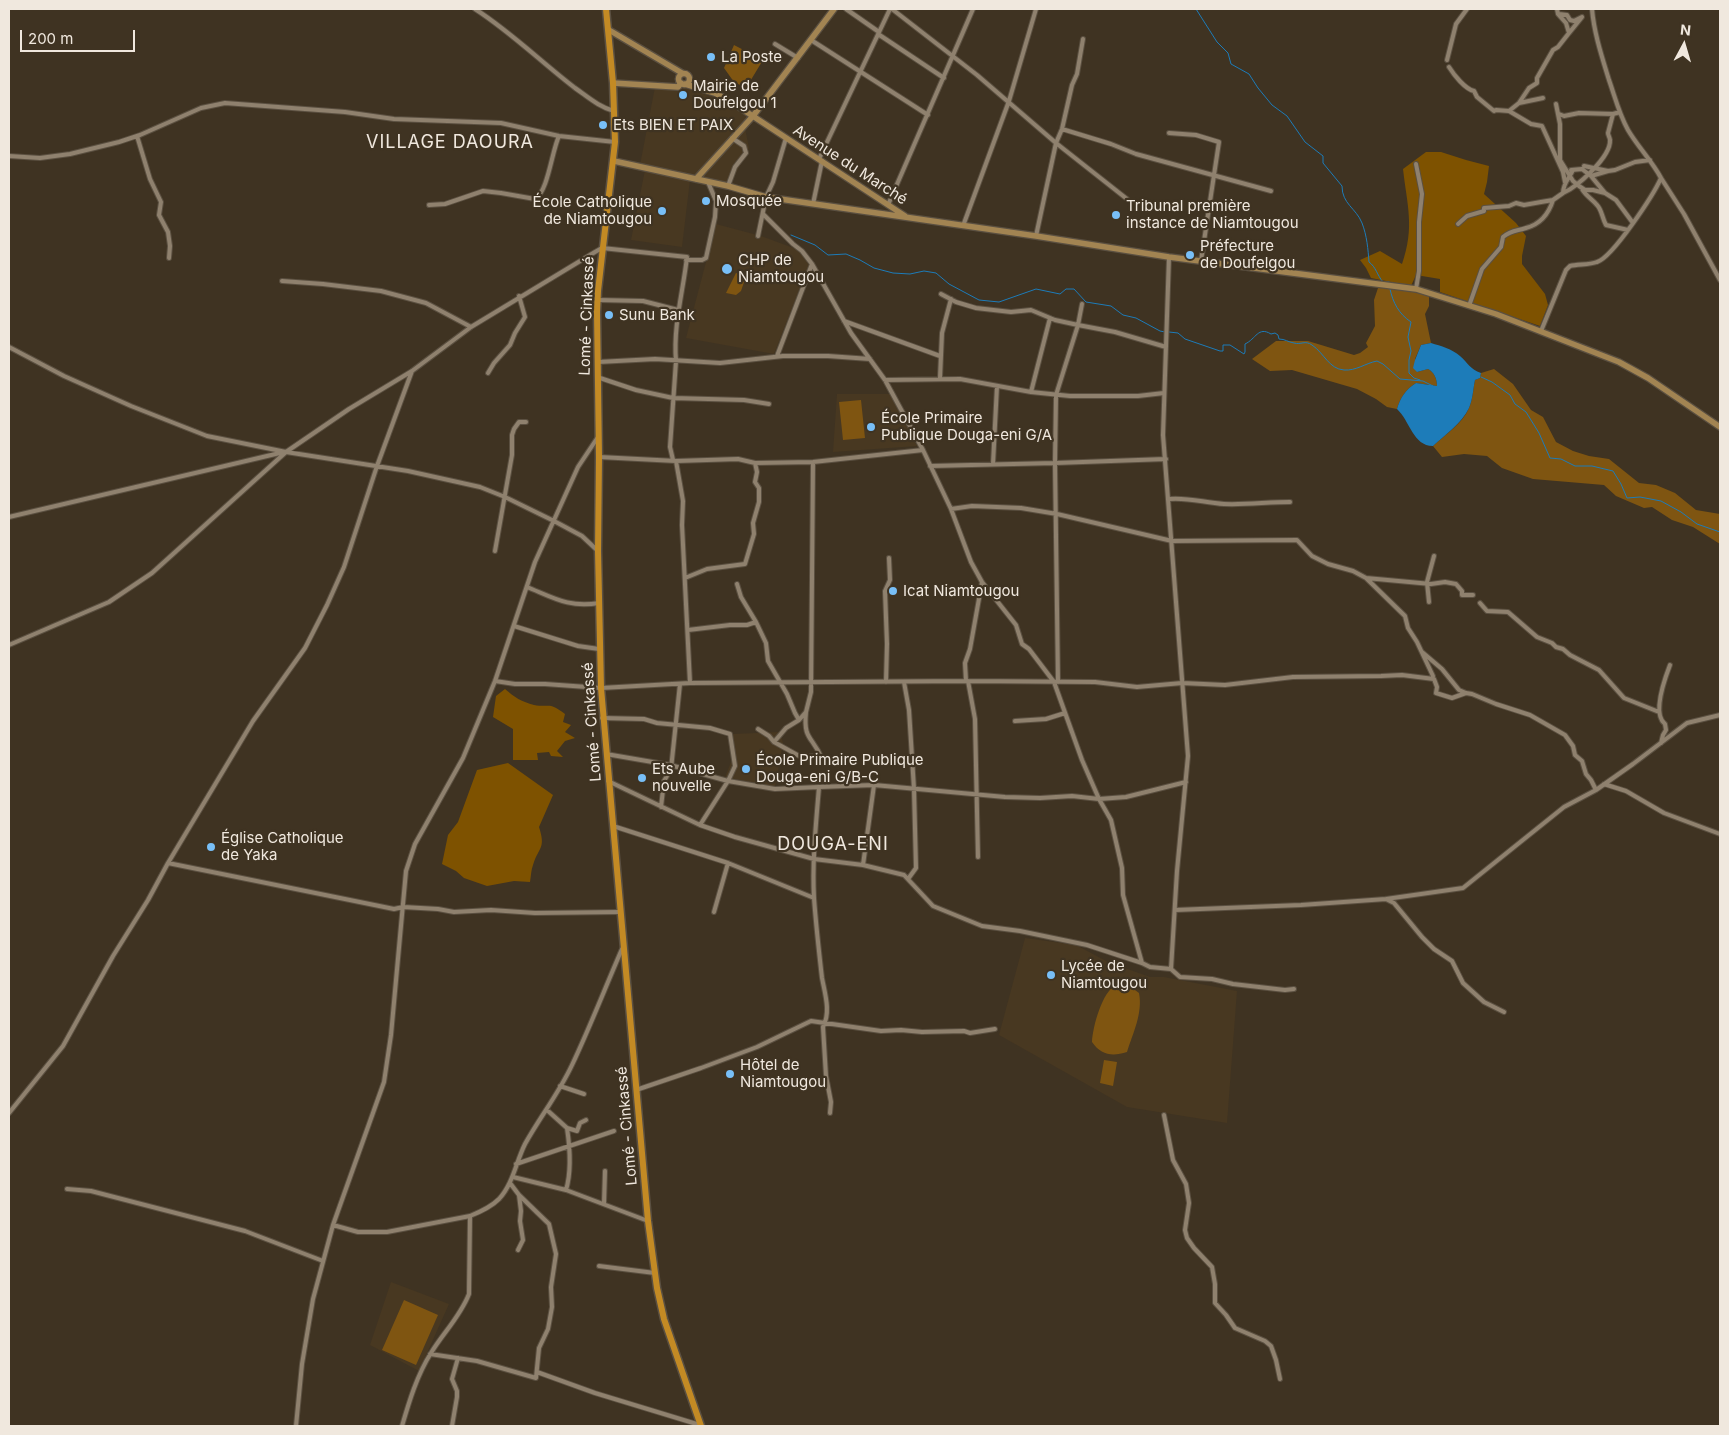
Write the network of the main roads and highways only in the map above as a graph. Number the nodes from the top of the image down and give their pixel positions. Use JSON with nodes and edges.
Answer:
{"nodes":[{"id":1,"x":606,"y":9,"type":"edge"},
{"id":2,"x":834,"y":9,"type":"edge"},
{"id":3,"x":609,"y":30,"type":"junction"},
{"id":4,"x":682,"y":74,"type":"junction"},
{"id":5,"x":689,"y":77,"type":"junction"},
{"id":6,"x":613,"y":83,"type":"junction"},
{"id":7,"x":683,"y":84,"type":"junction"},
{"id":8,"x":704,"y":89,"type":"junction"},
{"id":9,"x":753,"y":116,"type":"junction"},
{"id":10,"x":614,"y":161,"type":"junction"},
{"id":11,"x":696,"y":179,"type":"junction"},
{"id":12,"x":905,"y":216,"type":"junction"},
{"id":13,"x":1720,"y":427,"type":"edge"},
{"id":14,"x":701,"y":1426,"type":"edge"}],
"edges":[{"from":1,"to":3,"type":"highway","name":"Lomé - Cinkassé"},
{"from":2,"to":9,"type":"main road"},
{"from":3,"to":4,"type":"main road"},
{"from":3,"to":6,"type":"highway","name":"Lomé - Cinkassé"},
{"from":4,"to":5,"type":"main road"},
{"from":4,"to":7,"type":"main road"},
{"from":5,"to":7,"type":"main road"},
{"from":5,"to":8,"type":"main road","name":"Avenue du Marché"},
{"from":6,"to":7,"type":"main road"},
{"from":6,"to":10,"type":"highway","name":"Lomé - Cinkassé"},
{"from":7,"to":8,"type":"main road","name":"Avenue du Marché"},
{"from":8,"to":9,"type":"main road","name":"Avenue du Marché"},
{"from":9,"to":11,"type":"main road"},
{"from":9,"to":12,"type":"main road","name":"Avenue du Marché"},
{"from":10,"to":11,"type":"main road"},
{"from":10,"to":14,"type":"highway","name":"Lomé - Cinkassé"},
{"from":11,"to":12,"type":"main road"},
{"from":12,"to":13,"type":"main road"}]}
